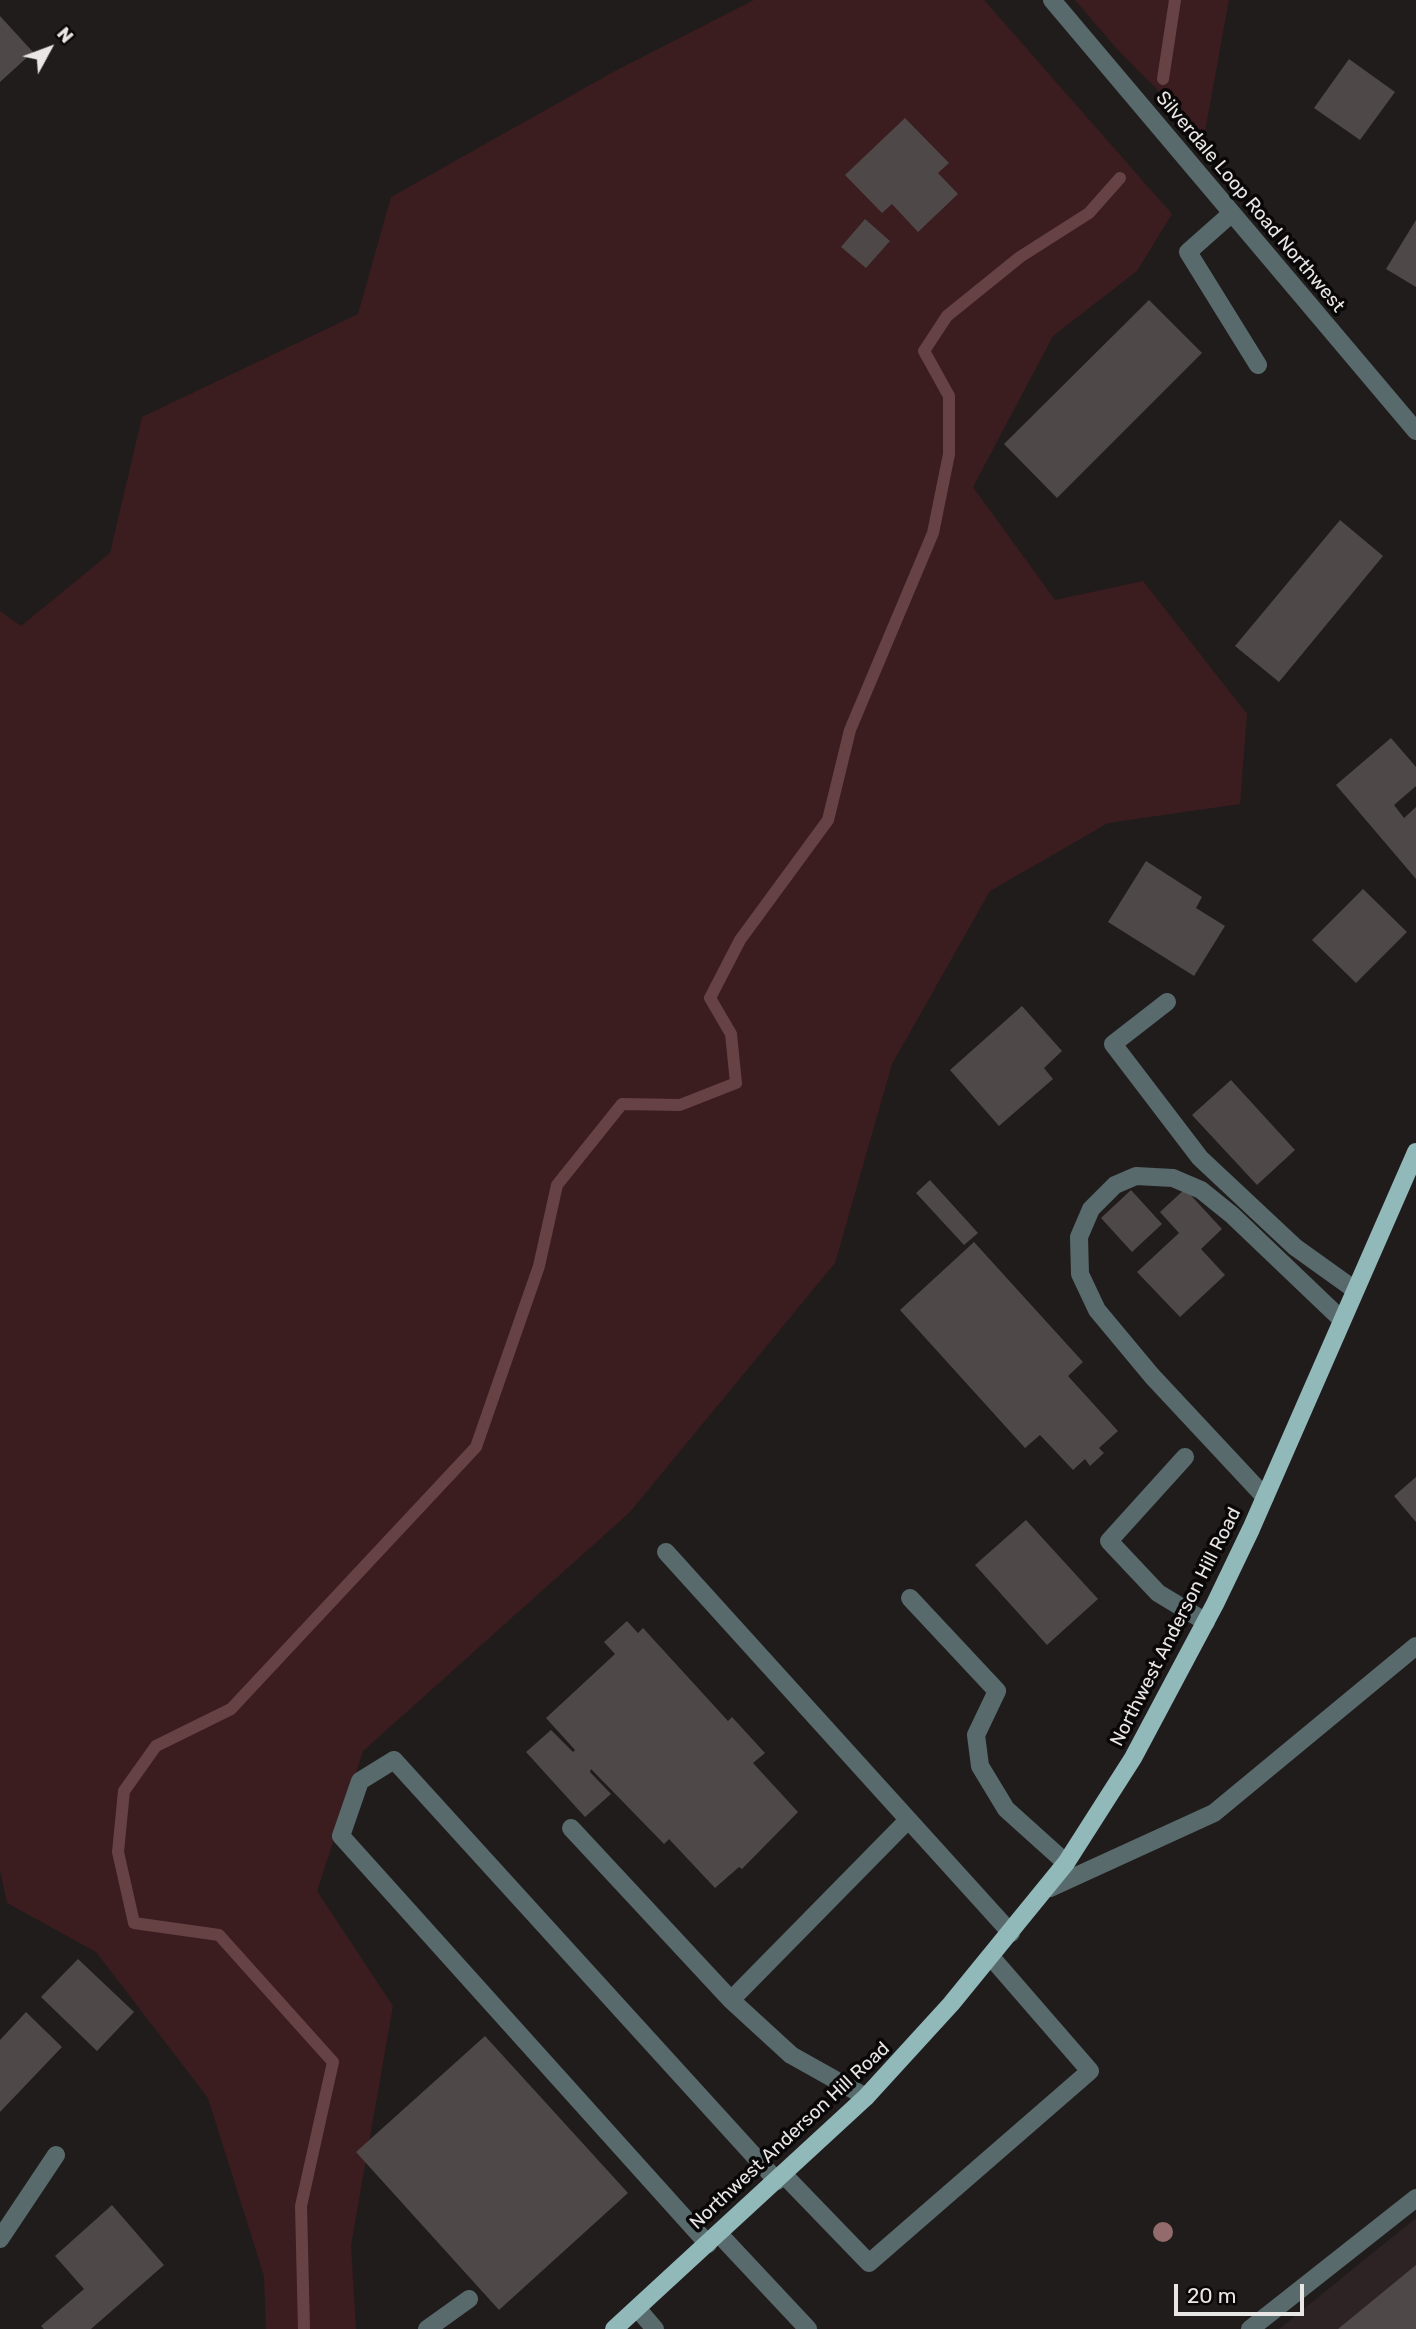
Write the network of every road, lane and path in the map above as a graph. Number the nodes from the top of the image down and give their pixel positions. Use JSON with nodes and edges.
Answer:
{"nodes":[{"id":1,"x":1052,"y":0,"type":"edge"},
{"id":2,"x":1232,"y":213,"type":"junction"},
{"id":3,"x":1258,"y":365,"type":"dead end"},
{"id":4,"x":1416,"y":431,"type":"edge"},
{"id":5,"x":1167,"y":1002,"type":"dead end"},
{"id":6,"x":1416,"y":1152,"type":"edge"},
{"id":7,"x":1355,"y":1290,"type":"junction"},
{"id":8,"x":1342,"y":1320,"type":"junction"},
{"id":9,"x":1185,"y":1457,"type":"dead end"},
{"id":10,"x":1265,"y":1497,"type":"junction"},
{"id":11,"x":666,"y":1552,"type":"dead end"},
{"id":12,"x":910,"y":1598,"type":"dead end"},
{"id":13,"x":1206,"y":1622,"type":"junction"},
{"id":14,"x":1416,"y":1646,"type":"edge"},
{"id":15,"x":908,"y":1820,"type":"junction"},
{"id":16,"x":571,"y":1828,"type":"dead end"},
{"id":17,"x":1066,"y":1863,"type":"junction"},
{"id":18,"x":1050,"y":1888,"type":"junction"},
{"id":19,"x":1011,"y":1933,"type":"junction"},
{"id":20,"x":991,"y":1957,"type":"junction"},
{"id":21,"x":731,"y":2000,"type":"junction"},
{"id":22,"x":866,"y":2097,"type":"junction"},
{"id":23,"x":56,"y":2155,"type":"dead end"},
{"id":24,"x":781,"y":2178,"type":"junction"},
{"id":25,"x":1416,"y":2198,"type":"edge"},
{"id":26,"x":0,"y":2238,"type":"edge"},
{"id":27,"x":713,"y":2239,"type":"junction"},
{"id":28,"x":469,"y":2299,"type":"dead end"},
{"id":29,"x":636,"y":2308,"type":"junction"},
{"id":30,"x":427,"y":2329,"type":"edge"},
{"id":31,"x":614,"y":2329,"type":"edge"},
{"id":32,"x":655,"y":2329,"type":"edge"},
{"id":33,"x":808,"y":2329,"type":"edge"},
{"id":34,"x":1250,"y":2329,"type":"edge"}],
"edges":[{"from":1,"to":2,"type":"street","name":"Silverdale Loop Road Northwest"},
{"from":2,"to":3,"type":"street"},
{"from":2,"to":4,"type":"street","name":"Silverdale Loop Road Northwest"},
{"from":5,"to":7,"type":"street"},
{"from":6,"to":7,"type":"main road","name":"Northwest Anderson Hill Road"},
{"from":7,"to":8,"type":"main road","name":"Northwest Anderson Hill Road"},
{"from":8,"to":10,"type":"main road","name":"Northwest Anderson Hill Road"},
{"from":8,"to":10,"type":"street"},
{"from":9,"to":13,"type":"street"},
{"from":10,"to":13,"type":"main road","name":"Northwest Anderson Hill Road"},
{"from":11,"to":15,"type":"street"},
{"from":12,"to":17,"type":"street"},
{"from":13,"to":17,"type":"main road","name":"Northwest Anderson Hill Road"},
{"from":14,"to":18,"type":"street"},
{"from":15,"to":19,"type":"street"},
{"from":15,"to":21,"type":"street"},
{"from":16,"to":21,"type":"street"},
{"from":17,"to":18,"type":"main road","name":"Northwest Anderson Hill Road"},
{"from":18,"to":19,"type":"main road","name":"Northwest Anderson Hill Road"},
{"from":19,"to":20,"type":"main road","name":"Northwest Anderson Hill Road"},
{"from":20,"to":22,"type":"main road","name":"Northwest Anderson Hill Road"},
{"from":20,"to":24,"type":"street"},
{"from":21,"to":22,"type":"street"},
{"from":22,"to":24,"type":"main road","name":"Northwest Anderson Hill Road"},
{"from":23,"to":26,"type":"street"},
{"from":24,"to":27,"type":"main road","name":"Northwest Anderson Hill Road"},
{"from":24,"to":27,"type":"street"},
{"from":25,"to":34,"type":"street"},
{"from":27,"to":29,"type":"main road","name":"Northwest Anderson Hill Road"},
{"from":27,"to":33,"type":"street"},
{"from":28,"to":30,"type":"street"},
{"from":29,"to":31,"type":"main road","name":"Northwest Anderson Hill Road"},
{"from":29,"to":32,"type":"street"}]}
